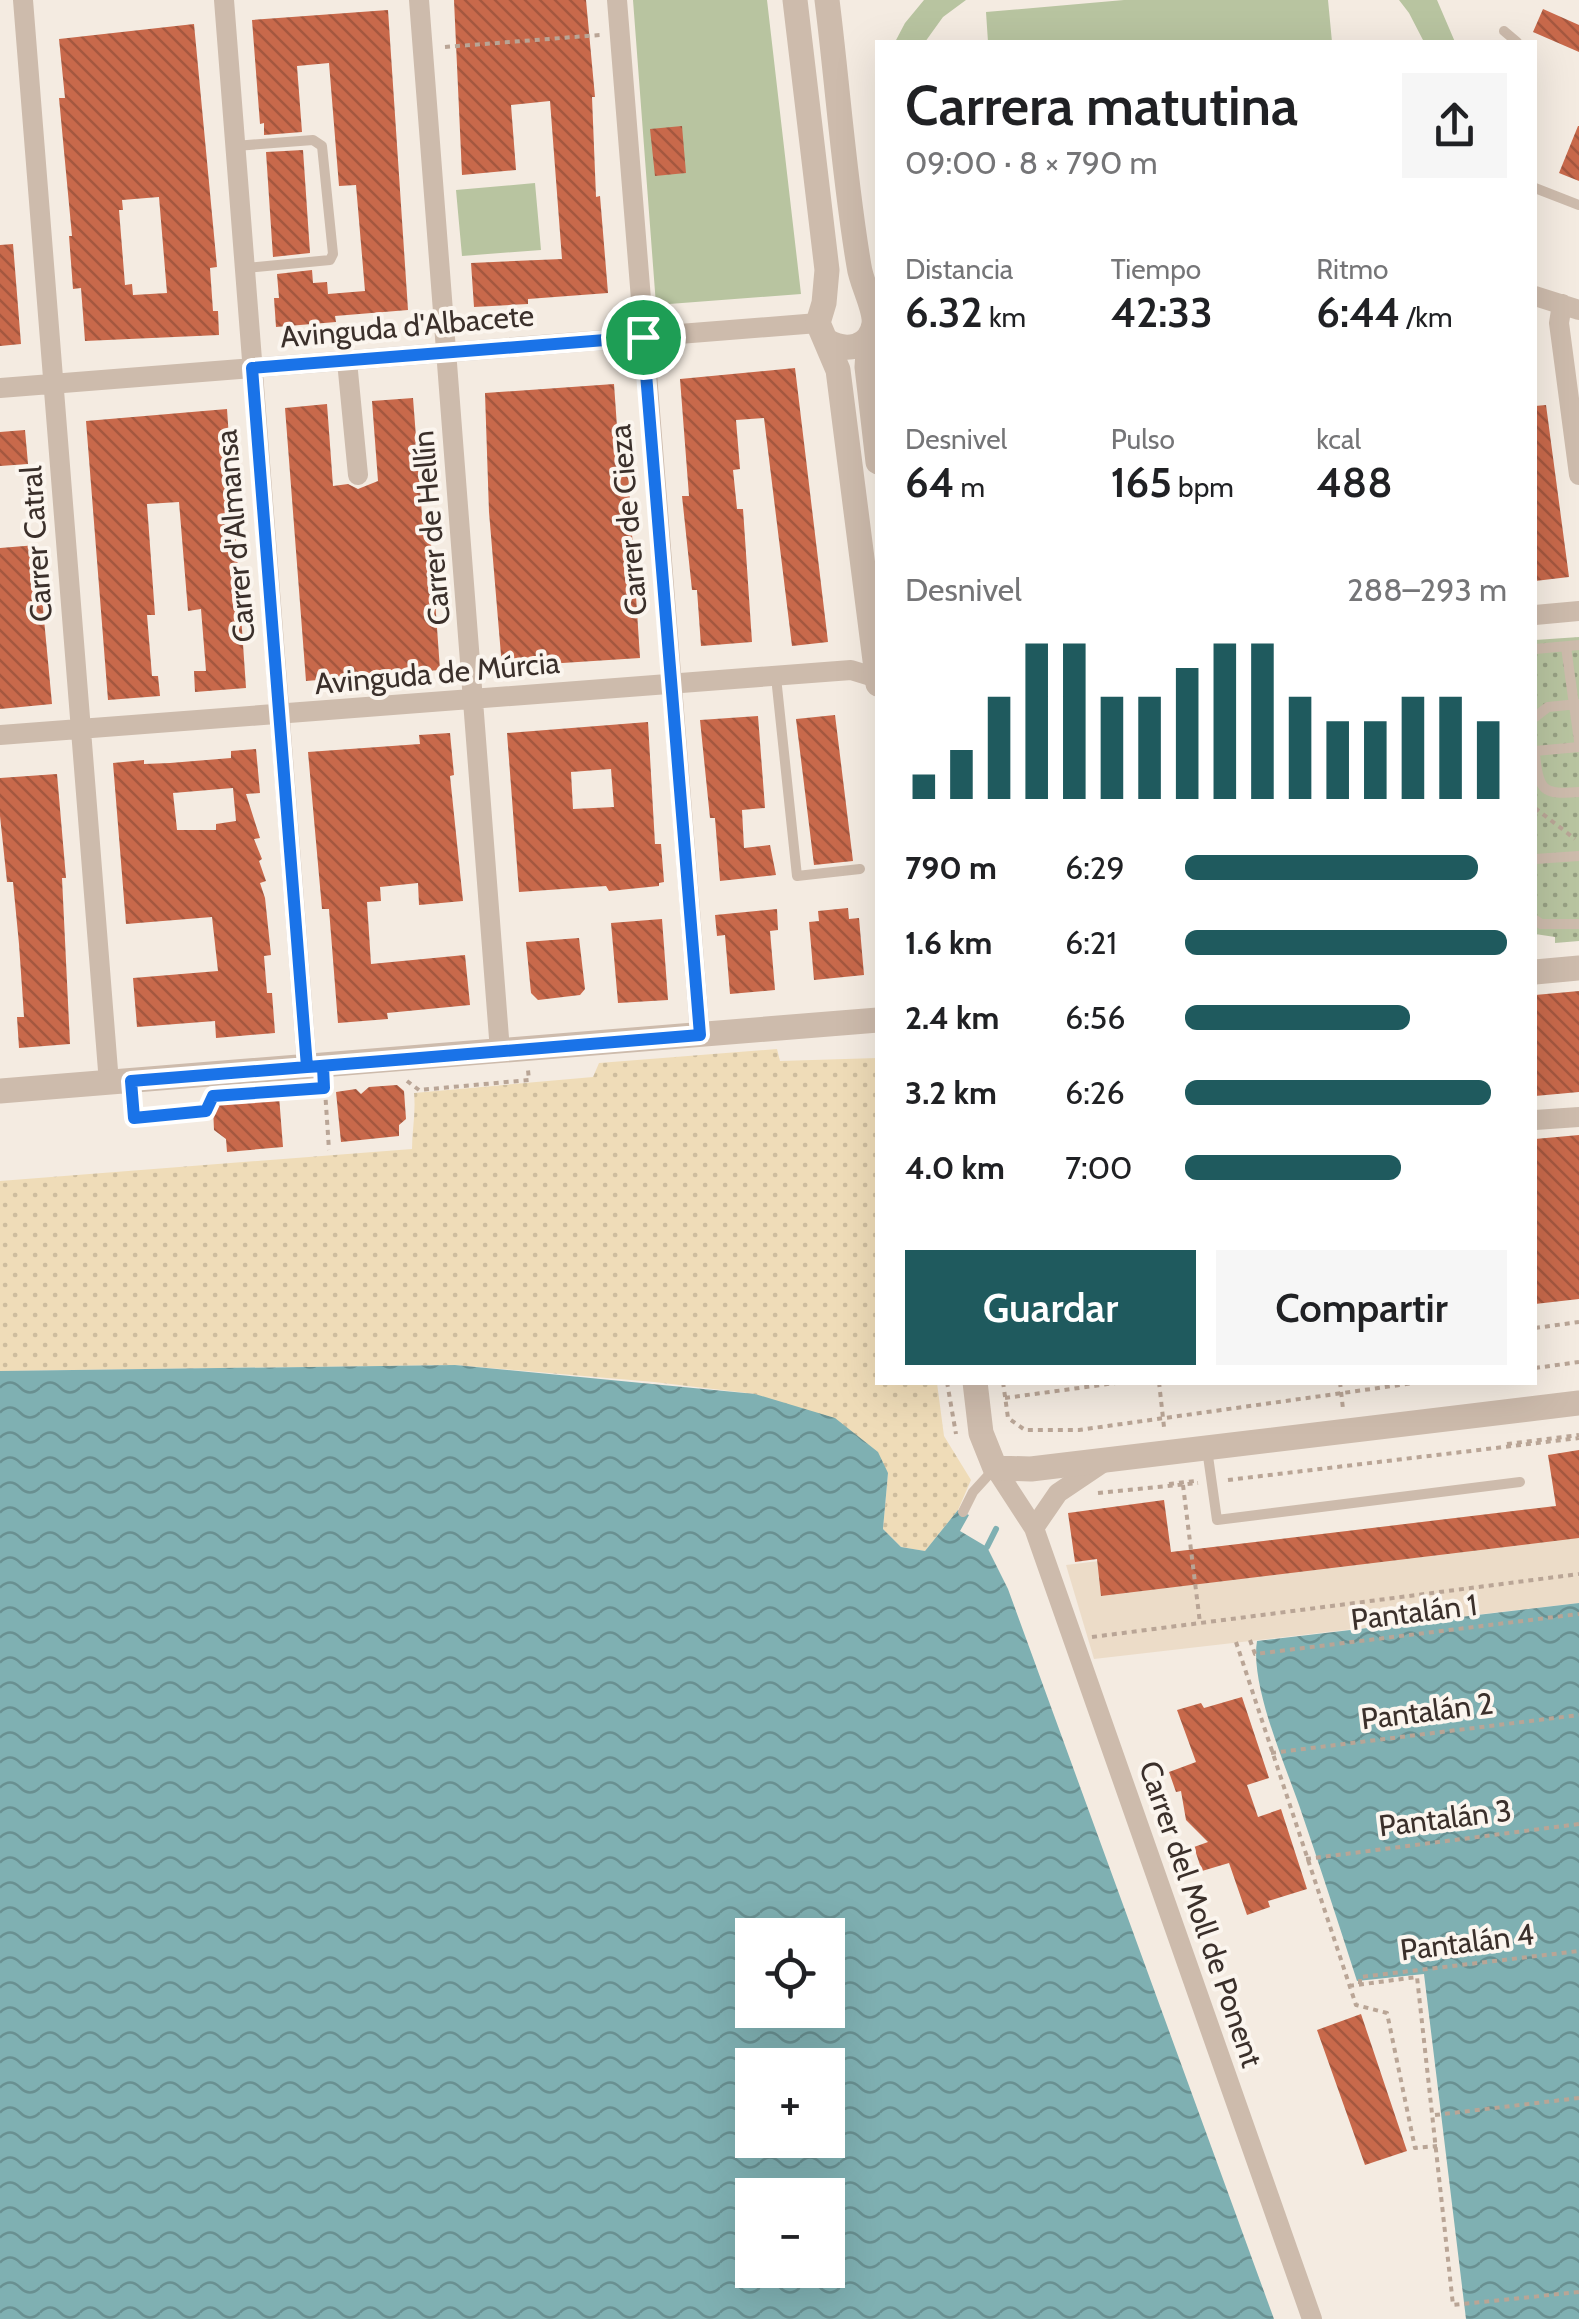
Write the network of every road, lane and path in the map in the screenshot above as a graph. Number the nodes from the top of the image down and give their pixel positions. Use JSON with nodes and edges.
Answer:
{"nodes":[{"id":1,"x":23,"y":0,"type":"edge"},
{"id":2,"x":224,"y":0,"type":"edge"},
{"id":3,"x":419,"y":0,"type":"edge"},
{"id":4,"x":617,"y":0,"type":"edge"},
{"id":5,"x":794,"y":0,"type":"edge"},
{"id":6,"x":827,"y":0,"type":"edge"},
{"id":7,"x":1504,"y":31,"type":"dead end"},
{"id":8,"x":605,"y":35,"type":"dead end"},
{"id":9,"x":1514,"y":40,"type":"edge"},
{"id":10,"x":440,"y":48,"type":"dead end"},
{"id":11,"x":235,"y":146,"type":"junction"},
{"id":12,"x":1537,"y":189,"type":"edge"},
{"id":13,"x":1579,"y":206,"type":"edge"},
{"id":14,"x":244,"y":268,"type":"junction"},
{"id":15,"x":1537,"y":297,"type":"edge"},
{"id":16,"x":1571,"y":307,"type":"edge"},
{"id":17,"x":872,"y":319,"type":"edge"},
{"id":18,"x":823,"y":322,"type":"junction"},
{"id":19,"x":643,"y":337,"type":"junction"},
{"id":20,"x":446,"y":353,"type":"junction"},
{"id":21,"x":347,"y":361,"type":"junction"},
{"id":22,"x":252,"y":368,"type":"junction"},
{"id":23,"x":54,"y":384,"type":"junction"},
{"id":24,"x":0,"y":388,"type":"edge"},
{"id":25,"x":875,"y":436,"type":"edge"},
{"id":26,"x":358,"y":474,"type":"dead end"},
{"id":27,"x":1579,"y":475,"type":"edge"},
{"id":28,"x":1579,"y":611,"type":"edge"},
{"id":29,"x":1537,"y":615,"type":"edge"},
{"id":30,"x":1566,"y":646,"type":"junction"},
{"id":31,"x":1579,"y":646,"type":"edge"},
{"id":32,"x":1537,"y":649,"type":"edge"},
{"id":33,"x":875,"y":665,"type":"edge"},
{"id":34,"x":776,"y":676,"type":"junction"},
{"id":35,"x":875,"y":680,"type":"edge"},
{"id":36,"x":672,"y":685,"type":"junction"},
{"id":37,"x":475,"y":700,"type":"junction"},
{"id":38,"x":1576,"y":704,"type":"edge"},
{"id":39,"x":1537,"y":715,"type":"edge"},
{"id":40,"x":280,"y":716,"type":"junction"},
{"id":41,"x":80,"y":729,"type":"junction"},
{"id":42,"x":0,"y":736,"type":"edge"},
{"id":43,"x":1579,"y":744,"type":"edge"},
{"id":44,"x":1537,"y":753,"type":"edge"},
{"id":45,"x":1537,"y":771,"type":"edge"},
{"id":46,"x":1579,"y":792,"type":"edge"},
{"id":47,"x":1537,"y":810,"type":"edge"},
{"id":48,"x":1575,"y":839,"type":"dead end"},
{"id":49,"x":1579,"y":856,"type":"edge"},
{"id":50,"x":1537,"y":859,"type":"edge"},
{"id":51,"x":860,"y":870,"type":"dead end"},
{"id":52,"x":1537,"y":921,"type":"edge"},
{"id":53,"x":1579,"y":924,"type":"edge"},
{"id":54,"x":1579,"y":968,"type":"edge"},
{"id":55,"x":1537,"y":972,"type":"edge"},
{"id":56,"x":875,"y":1020,"type":"edge"},
{"id":57,"x":700,"y":1035,"type":"junction"},
{"id":58,"x":500,"y":1052,"type":"junction"},
{"id":59,"x":315,"y":1066,"type":"junction"},
{"id":60,"x":529,"y":1080,"type":"dead end"},
{"id":61,"x":406,"y":1081,"type":"dead end"},
{"id":62,"x":120,"y":1082,"type":"junction"},
{"id":63,"x":0,"y":1092,"type":"edge"},
{"id":64,"x":213,"y":1096,"type":"dead end"},
{"id":65,"x":1579,"y":1116,"type":"edge"},
{"id":66,"x":1537,"y":1120,"type":"edge"},
{"id":67,"x":330,"y":1150,"type":"dead end"},
{"id":68,"x":1579,"y":1322,"type":"edge"},
{"id":69,"x":1537,"y":1328,"type":"edge"},
{"id":70,"x":1579,"y":1362,"type":"edge"},
{"id":71,"x":1537,"y":1368,"type":"edge"},
{"id":72,"x":975,"y":1385,"type":"edge"},
{"id":73,"x":1004,"y":1385,"type":"edge"},
{"id":74,"x":1101,"y":1385,"type":"edge"},
{"id":75,"x":1158,"y":1385,"type":"edge"},
{"id":76,"x":1400,"y":1385,"type":"edge"},
{"id":77,"x":1006,"y":1398,"type":"junction"},
{"id":78,"x":1579,"y":1402,"type":"edge"},
{"id":79,"x":1163,"y":1418,"type":"junction"},
{"id":80,"x":1579,"y":1436,"type":"edge"},
{"id":81,"x":1207,"y":1448,"type":"junction"},
{"id":82,"x":1168,"y":1453,"type":"junction"},
{"id":83,"x":1108,"y":1460,"type":"junction"},
{"id":84,"x":995,"y":1468,"type":"junction"},
{"id":85,"x":1212,"y":1480,"type":"junction"},
{"id":86,"x":1520,"y":1482,"type":"dead end"},
{"id":87,"x":1184,"y":1485,"type":"junction"},
{"id":88,"x":963,"y":1512,"type":"dead end"},
{"id":89,"x":1034,"y":1528,"type":"junction"},
{"id":90,"x":1579,"y":1574,"type":"edge"},
{"id":91,"x":1579,"y":1614,"type":"edge"},
{"id":92,"x":1200,"y":1623,"type":"junction"},
{"id":93,"x":1088,"y":1637,"type":"dead end"},
{"id":94,"x":1250,"y":1640,"type":"dead end"},
{"id":95,"x":1236,"y":1642,"type":"dead end"},
{"id":96,"x":1579,"y":1716,"type":"edge"},
{"id":97,"x":1271,"y":1754,"type":"junction"},
{"id":98,"x":1579,"y":1824,"type":"edge"},
{"id":99,"x":1306,"y":1859,"type":"junction"},
{"id":100,"x":1579,"y":1951,"type":"edge"},
{"id":101,"x":1360,"y":1981,"type":"junction"},
{"id":102,"x":1349,"y":1986,"type":"junction"},
{"id":103,"x":1579,"y":2098,"type":"edge"},
{"id":104,"x":1438,"y":2115,"type":"junction"},
{"id":105,"x":1438,"y":2146,"type":"junction"},
{"id":106,"x":1579,"y":2292,"type":"edge"},
{"id":107,"x":1312,"y":2319,"type":"edge"}],
"edges":[{"from":1,"to":23,"type":"street","name":"Carrer Catral"},
{"from":2,"to":11,"type":"street","name":"Carrer d'Almansa"},
{"from":3,"to":20,"type":"street","name":"Carrer de Hellín"},
{"from":4,"to":19,"type":"street","name":"Carrer de Cieza"},
{"from":5,"to":18,"type":"street"},
{"from":6,"to":17,"type":"street"},
{"from":7,"to":9,"type":"lane"},
{"from":8,"to":10,"type":"path"},
{"from":11,"to":14,"type":"street","name":"Carrer d'Almansa"},
{"from":11,"to":14,"type":"lane"},
{"from":12,"to":13,"type":"lane"},
{"from":14,"to":22,"type":"street","name":"Carrer d'Almansa"},
{"from":15,"to":16,"type":"street"},
{"from":16,"to":27,"type":"street"},
{"from":17,"to":18,"type":"street"},
{"from":17,"to":18,"type":"street"},
{"from":17,"to":25,"type":"street"},
{"from":18,"to":19,"type":"street","name":"Avinguda d'Albacete"},
{"from":18,"to":33,"type":"street"},
{"from":19,"to":20,"type":"street","name":"Avinguda d'Albacete"},
{"from":19,"to":36,"type":"street","name":"Carrer de Cieza"},
{"from":20,"to":21,"type":"street","name":"Avinguda d'Albacete"},
{"from":20,"to":37,"type":"street","name":"Carrer de Hellín"},
{"from":21,"to":22,"type":"street","name":"Avinguda d'Albacete"},
{"from":21,"to":26,"type":"street"},
{"from":22,"to":23,"type":"street","name":"Avinguda d'Albacete"},
{"from":22,"to":40,"type":"street","name":"Carrer d'Almansa"},
{"from":23,"to":24,"type":"street","name":"Avinguda d'Albacete"},
{"from":23,"to":41,"type":"street","name":"Carrer Catral"},
{"from":28,"to":29,"type":"street"},
{"from":30,"to":31,"type":"lane"},
{"from":30,"to":32,"type":"lane"},
{"from":30,"to":38,"type":"lane"},
{"from":34,"to":35,"type":"street","name":"Avinguda de Múrcia"},
{"from":34,"to":36,"type":"street","name":"Avinguda de Múrcia"},
{"from":34,"to":51,"type":"lane"},
{"from":36,"to":37,"type":"street","name":"Avinguda de Múrcia"},
{"from":36,"to":57,"type":"street","name":"Carrer de Cieza"},
{"from":37,"to":40,"type":"street","name":"Avinguda de Múrcia"},
{"from":37,"to":58,"type":"street","name":"Carrer de Hellín"},
{"from":38,"to":39,"type":"lane"},
{"from":38,"to":43,"type":"lane"},
{"from":40,"to":41,"type":"street","name":"Avinguda de Múrcia"},
{"from":40,"to":59,"type":"street","name":"Carrer d'Almansa"},
{"from":41,"to":42,"type":"street","name":"Avinguda de Múrcia"},
{"from":41,"to":62,"type":"street","name":"Carrer Catral"},
{"from":43,"to":44,"type":"lane"},
{"from":45,"to":46,"type":"lane"},
{"from":47,"to":48,"type":"path"},
{"from":49,"to":50,"type":"lane"},
{"from":52,"to":53,"type":"lane"},
{"from":54,"to":55,"type":"street"},
{"from":56,"to":57,"type":"street"},
{"from":57,"to":58,"type":"street"},
{"from":58,"to":59,"type":"street"},
{"from":59,"to":62,"type":"street"},
{"from":59,"to":67,"type":"path"},
{"from":60,"to":61,"type":"path"},
{"from":62,"to":63,"type":"street"},
{"from":62,"to":64,"type":"path"},
{"from":65,"to":66,"type":"street"},
{"from":68,"to":69,"type":"path"},
{"from":70,"to":71,"type":"path"},
{"from":72,"to":84,"type":"street"},
{"from":73,"to":77,"type":"path"},
{"from":74,"to":77,"type":"path"},
{"from":75,"to":79,"type":"path"},
{"from":76,"to":79,"type":"path"},
{"from":77,"to":79,"type":"path"},
{"from":78,"to":81,"type":"street"},
{"from":79,"to":82,"type":"path"},
{"from":80,"to":85,"type":"path"},
{"from":81,"to":82,"type":"street"},
{"from":81,"to":85,"type":"lane"},
{"from":82,"to":83,"type":"street"},
{"from":83,"to":84,"type":"street"},
{"from":83,"to":89,"type":"street"},
{"from":84,"to":88,"type":"lane"},
{"from":84,"to":89,"type":"street","name":"Carrer del Moll de Ponent"},
{"from":85,"to":86,"type":"lane"},
{"from":85,"to":87,"type":"path"},
{"from":85,"to":87,"type":"path"},
{"from":87,"to":92,"type":"path"},
{"from":89,"to":107,"type":"street","name":"Carrer del Moll de Ponent"},
{"from":90,"to":92,"type":"path"},
{"from":91,"to":94,"type":"path","name":"Pantalán 1"},
{"from":92,"to":93,"type":"path"},
{"from":95,"to":97,"type":"path"},
{"from":96,"to":97,"type":"path","name":"Pantalán 2"},
{"from":97,"to":99,"type":"path"},
{"from":98,"to":99,"type":"path","name":"Pantalán 3"},
{"from":99,"to":102,"type":"path"},
{"from":100,"to":101,"type":"path","name":"Pantalán 4"},
{"from":101,"to":102,"type":"path"},
{"from":101,"to":104,"type":"path"},
{"from":102,"to":105,"type":"path"},
{"from":103,"to":104,"type":"path"},
{"from":104,"to":105,"type":"path"},
{"from":105,"to":106,"type":"path"}]}
